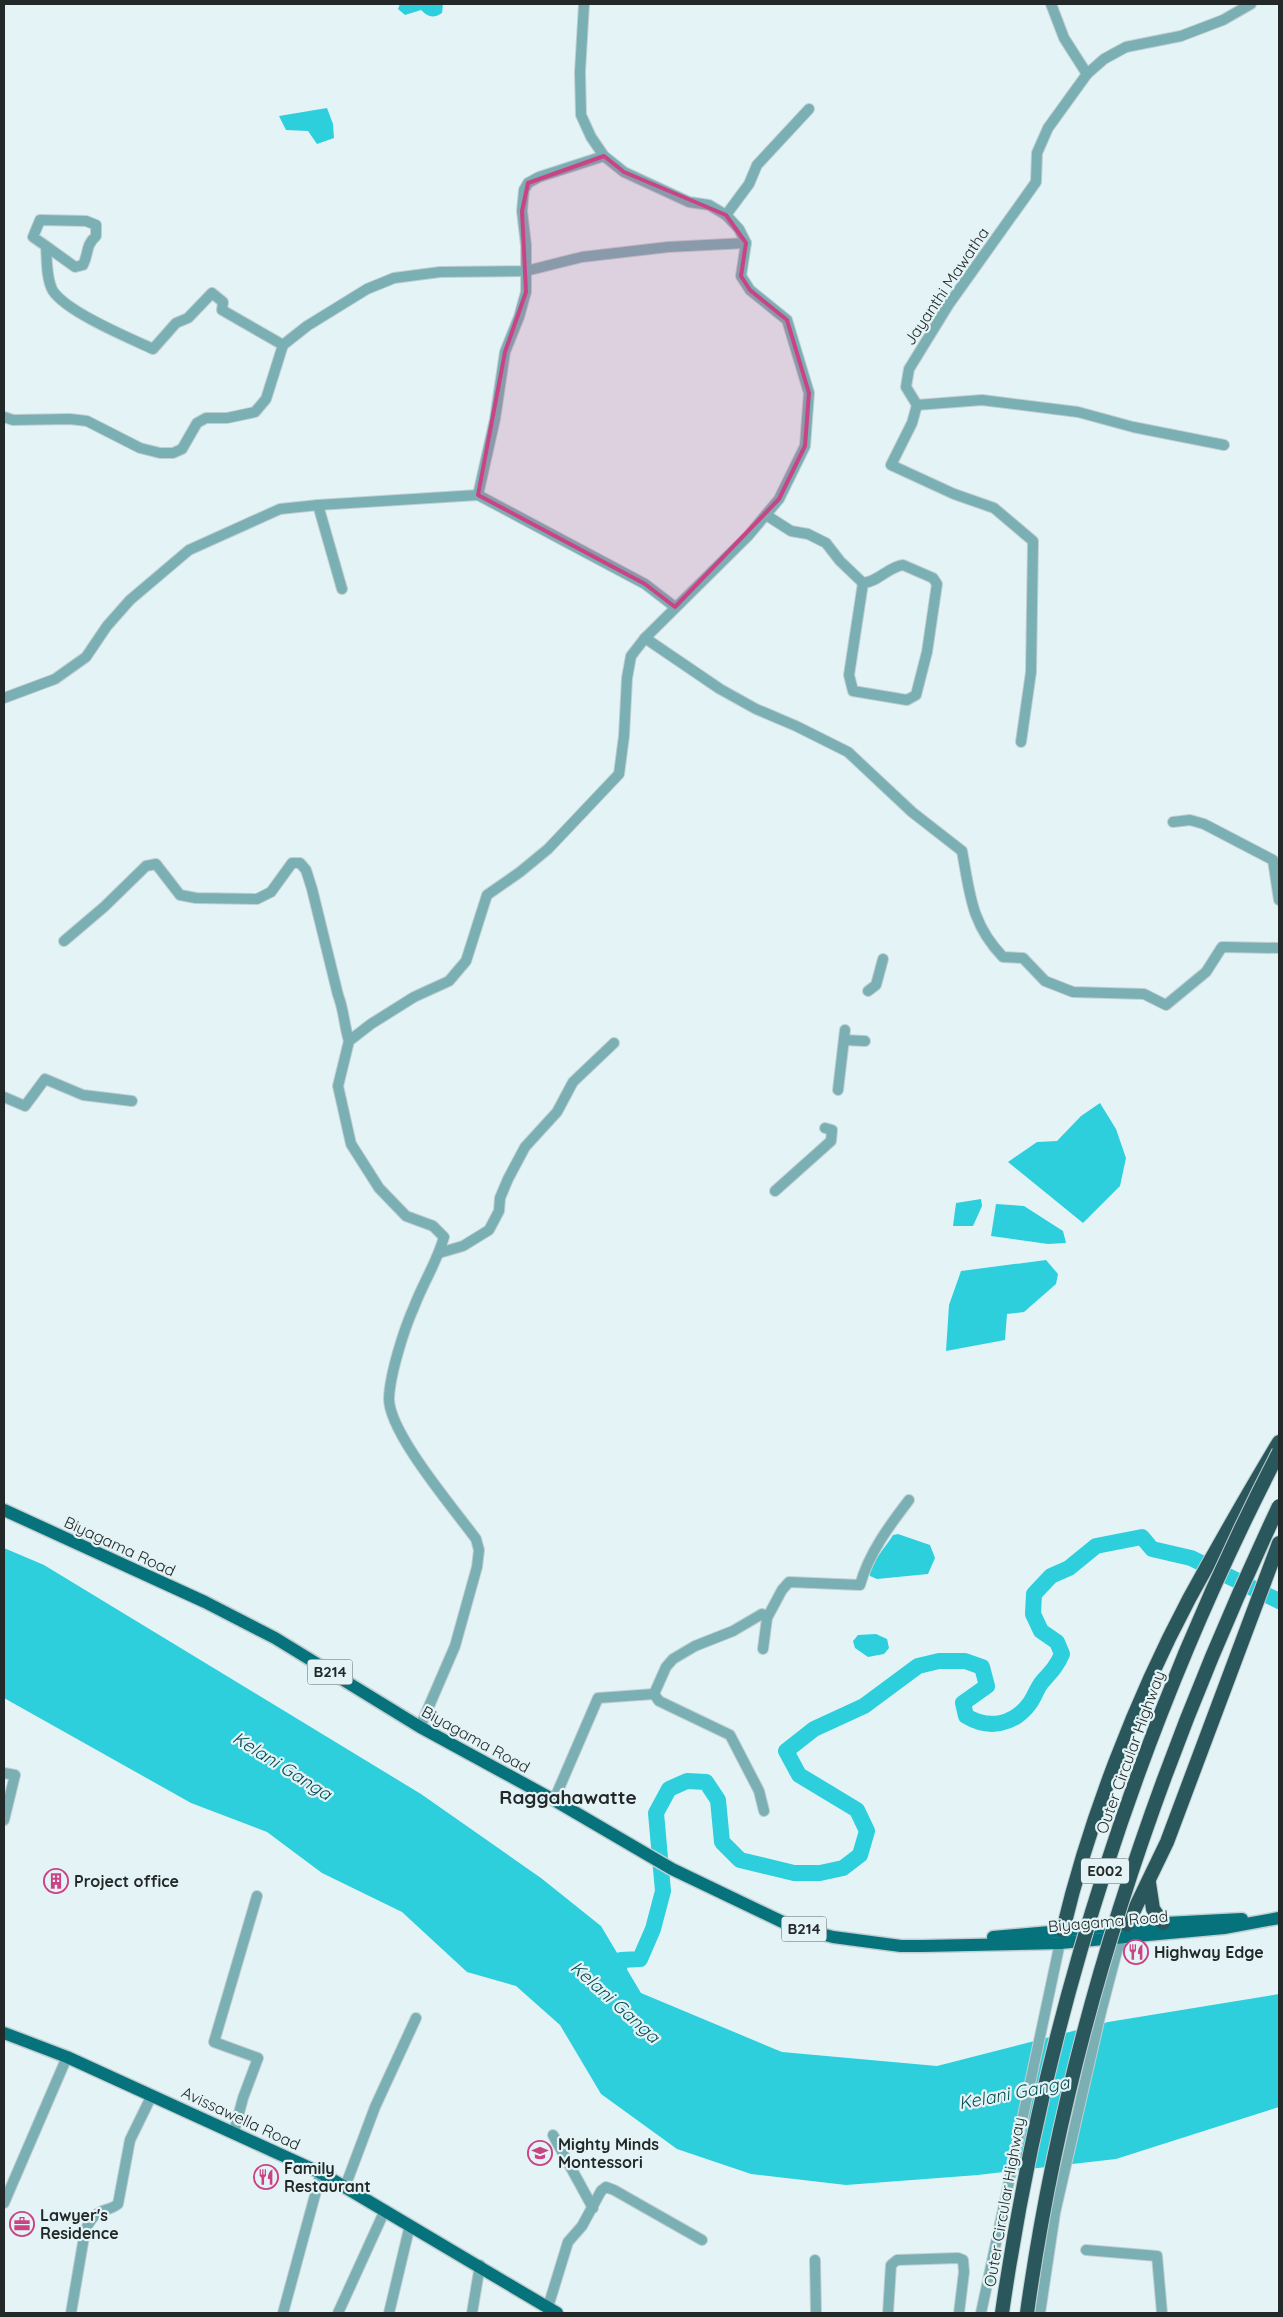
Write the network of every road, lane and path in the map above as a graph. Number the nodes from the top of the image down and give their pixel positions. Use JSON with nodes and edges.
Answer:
{"nodes":[{"id":1,"x":584,"y":4,"type":"edge"},
{"id":2,"x":1051,"y":4,"type":"edge"},
{"id":3,"x":1252,"y":4,"type":"edge"},
{"id":4,"x":1087,"y":74,"type":"junction"},
{"id":5,"x":810,"y":109,"type":"dead end"},
{"id":6,"x":604,"y":156,"type":"junction"},
{"id":7,"x":726,"y":215,"type":"junction"},
{"id":8,"x":746,"y":243,"type":"junction"},
{"id":9,"x":46,"y":246,"type":"junction"},
{"id":10,"x":526,"y":271,"type":"junction"},
{"id":11,"x":283,"y":345,"type":"junction"},
{"id":12,"x":917,"y":404,"type":"junction"},
{"id":13,"x":4,"y":416,"type":"edge"},
{"id":14,"x":1224,"y":445,"type":"dead end"},
{"id":15,"x":478,"y":495,"type":"junction"},
{"id":16,"x":318,"y":505,"type":"junction"},
{"id":17,"x":766,"y":515,"type":"junction"},
{"id":18,"x":864,"y":582,"type":"junction"},
{"id":19,"x":342,"y":589,"type":"dead end"},
{"id":20,"x":675,"y":607,"type":"junction"},
{"id":21,"x":645,"y":638,"type":"junction"},
{"id":22,"x":4,"y":698,"type":"edge"},
{"id":23,"x":1021,"y":742,"type":"dead end"},
{"id":24,"x":1173,"y":822,"type":"dead end"},
{"id":25,"x":1279,"y":900,"type":"edge"},
{"id":26,"x":64,"y":941,"type":"dead end"},
{"id":27,"x":1279,"y":944,"type":"edge"},
{"id":28,"x":1279,"y":948,"type":"edge"},
{"id":29,"x":883,"y":959,"type":"dead end"},
{"id":30,"x":868,"y":991,"type":"dead end"},
{"id":31,"x":349,"y":1041,"type":"junction"},
{"id":32,"x":865,"y":1041,"type":"dead end"},
{"id":33,"x":614,"y":1043,"type":"dead end"},
{"id":34,"x":838,"y":1090,"type":"dead end"},
{"id":35,"x":4,"y":1097,"type":"edge"},
{"id":36,"x":132,"y":1101,"type":"dead end"},
{"id":37,"x":825,"y":1128,"type":"dead end"},
{"id":38,"x":775,"y":1191,"type":"dead end"},
{"id":39,"x":439,"y":1253,"type":"junction"},
{"id":40,"x":1279,"y":1442,"type":"edge"},
{"id":41,"x":1279,"y":1452,"type":"edge"},
{"id":42,"x":909,"y":1500,"type":"dead end"},
{"id":43,"x":1279,"y":1506,"type":"edge"},
{"id":44,"x":4,"y":1510,"type":"edge"},
{"id":45,"x":1279,"y":1543,"type":"edge"},
{"id":46,"x":768,"y":1618,"type":"junction"},
{"id":47,"x":763,"y":1649,"type":"dead end"},
{"id":48,"x":654,"y":1694,"type":"junction"},
{"id":49,"x":420,"y":1727,"type":"junction"},
{"id":50,"x":4,"y":1773,"type":"edge"},
{"id":51,"x":554,"y":1800,"type":"junction"},
{"id":52,"x":764,"y":1812,"type":"dead end"},
{"id":53,"x":4,"y":1820,"type":"edge"},
{"id":54,"x":1149,"y":1882,"type":"junction"},
{"id":55,"x":257,"y":1896,"type":"dead end"},
{"id":56,"x":1274,"y":1919,"type":"edge"},
{"id":57,"x":1163,"y":1923,"type":"junction"},
{"id":58,"x":1125,"y":1931,"type":"junction"},
{"id":59,"x":1062,"y":1937,"type":"junction"},
{"id":60,"x":416,"y":2018,"type":"dead end"},
{"id":61,"x":4,"y":2033,"type":"edge"},
{"id":62,"x":67,"y":2057,"type":"junction"},
{"id":63,"x":152,"y":2095,"type":"junction"},
{"id":64,"x":234,"y":2132,"type":"junction"},
{"id":65,"x":553,"y":2135,"type":"dead end"},
{"id":66,"x":321,"y":2173,"type":"junction"},
{"id":67,"x":345,"y":2187,"type":"junction"},
{"id":68,"x":4,"y":2203,"type":"edge"},
{"id":69,"x":593,"y":2208,"type":"junction"},
{"id":70,"x":385,"y":2210,"type":"junction"},
{"id":71,"x":410,"y":2226,"type":"junction"},
{"id":72,"x":702,"y":2240,"type":"dead end"},
{"id":73,"x":1086,"y":2250,"type":"dead end"},
{"id":74,"x":815,"y":2260,"type":"dead end"},
{"id":75,"x":480,"y":2265,"type":"junction"},
{"id":76,"x":553,"y":2310,"type":"edge"},
{"id":77,"x":71,"y":2313,"type":"edge"},
{"id":78,"x":283,"y":2313,"type":"edge"},
{"id":79,"x":338,"y":2313,"type":"edge"},
{"id":80,"x":389,"y":2313,"type":"edge"},
{"id":81,"x":472,"y":2313,"type":"edge"},
{"id":82,"x":816,"y":2313,"type":"edge"},
{"id":83,"x":888,"y":2313,"type":"edge"},
{"id":84,"x":959,"y":2313,"type":"edge"},
{"id":85,"x":981,"y":2313,"type":"edge"},
{"id":86,"x":1002,"y":2313,"type":"edge"},
{"id":87,"x":1027,"y":2313,"type":"edge"},
{"id":88,"x":1040,"y":2313,"type":"edge"},
{"id":89,"x":1162,"y":2313,"type":"edge"}],
"edges":[{"from":1,"to":6,"type":"street"},
{"from":2,"to":4,"type":"street"},
{"from":3,"to":4,"type":"street","name":"Jayanthi Mawatha"},
{"from":4,"to":12,"type":"street","name":"Jayanthi Mawatha"},
{"from":5,"to":7,"type":"street"},
{"from":6,"to":7,"type":"street"},
{"from":6,"to":10,"type":"street"},
{"from":7,"to":8,"type":"street"},
{"from":8,"to":10,"type":"street"},
{"from":8,"to":17,"type":"street"},
{"from":9,"to":9,"type":"street"},
{"from":9,"to":11,"type":"street"},
{"from":10,"to":11,"type":"street"},
{"from":10,"to":15,"type":"street"},
{"from":11,"to":13,"type":"street"},
{"from":12,"to":14,"type":"street"},
{"from":12,"to":23,"type":"street"},
{"from":15,"to":16,"type":"street"},
{"from":15,"to":20,"type":"street"},
{"from":16,"to":19,"type":"street"},
{"from":16,"to":22,"type":"street"},
{"from":17,"to":18,"type":"street"},
{"from":17,"to":20,"type":"street"},
{"from":18,"to":18,"type":"street"},
{"from":20,"to":21,"type":"street"},
{"from":21,"to":28,"type":"street"},
{"from":21,"to":31,"type":"street"},
{"from":24,"to":25,"type":"street"},
{"from":26,"to":31,"type":"street"},
{"from":27,"to":28,"type":"street"},
{"from":29,"to":30,"type":"street"},
{"from":31,"to":39,"type":"street"},
{"from":32,"to":34,"type":"street"},
{"from":33,"to":39,"type":"street"},
{"from":35,"to":36,"type":"street"},
{"from":37,"to":38,"type":"street"},
{"from":39,"to":49,"type":"street"},
{"from":40,"to":59,"type":"highway"},
{"from":41,"to":86,"type":"highway","name":"Outer Circular Highway","number":"E002","bridge":true},
{"from":42,"to":46,"type":"street"},
{"from":43,"to":87,"type":"highway","number":"E002","bridge":true},
{"from":44,"to":49,"type":"main road","name":"Biyagama Road","number":"B214"},
{"from":45,"to":54,"type":"highway"},
{"from":46,"to":47,"type":"street"},
{"from":46,"to":48,"type":"street"},
{"from":48,"to":51,"type":"street"},
{"from":48,"to":52,"type":"street"},
{"from":49,"to":51,"type":"main road","name":"Biyagama Road","number":"B214"},
{"from":50,"to":53,"type":"street"},
{"from":51,"to":59,"type":"main road","name":"Biyagama Road","number":"B214"},
{"from":54,"to":57,"type":"highway"},
{"from":54,"to":58,"type":"highway"},
{"from":55,"to":64,"type":"street"},
{"from":56,"to":57,"type":"main road","name":"Biyagama Road","number":"B214"},
{"from":56,"to":58,"type":"main road","name":"Biyagama Road","number":"B214"},
{"from":57,"to":58,"type":"main road","name":"Biyagama Road","number":"B214"},
{"from":58,"to":59,"type":"main road","name":"Biyagama Road","number":"B214"},
{"from":58,"to":88,"type":"street"},
{"from":59,"to":85,"type":"street"},
{"from":60,"to":67,"type":"street"},
{"from":61,"to":62,"type":"main road","name":"Avissawella Road"},
{"from":62,"to":63,"type":"main road","name":"Avissawella Road"},
{"from":62,"to":68,"type":"street"},
{"from":63,"to":64,"type":"main road","name":"Avissawella Road"},
{"from":63,"to":77,"type":"street"},
{"from":64,"to":66,"type":"main road","name":"Avissawella Road"},
{"from":65,"to":69,"type":"street"},
{"from":66,"to":67,"type":"main road","name":"Avissawella Road"},
{"from":66,"to":78,"type":"street"},
{"from":67,"to":70,"type":"main road","name":"Avissawella Road"},
{"from":69,"to":72,"type":"street"},
{"from":69,"to":76,"type":"street"},
{"from":70,"to":71,"type":"main road","name":"Avissawella Road"},
{"from":70,"to":79,"type":"street"},
{"from":71,"to":75,"type":"main road","name":"Avissawella Road"},
{"from":71,"to":80,"type":"street"},
{"from":73,"to":89,"type":"street"},
{"from":74,"to":82,"type":"street"},
{"from":75,"to":76,"type":"main road","name":"Avissawella Road"},
{"from":75,"to":81,"type":"street"},
{"from":83,"to":84,"type":"street"}]}
